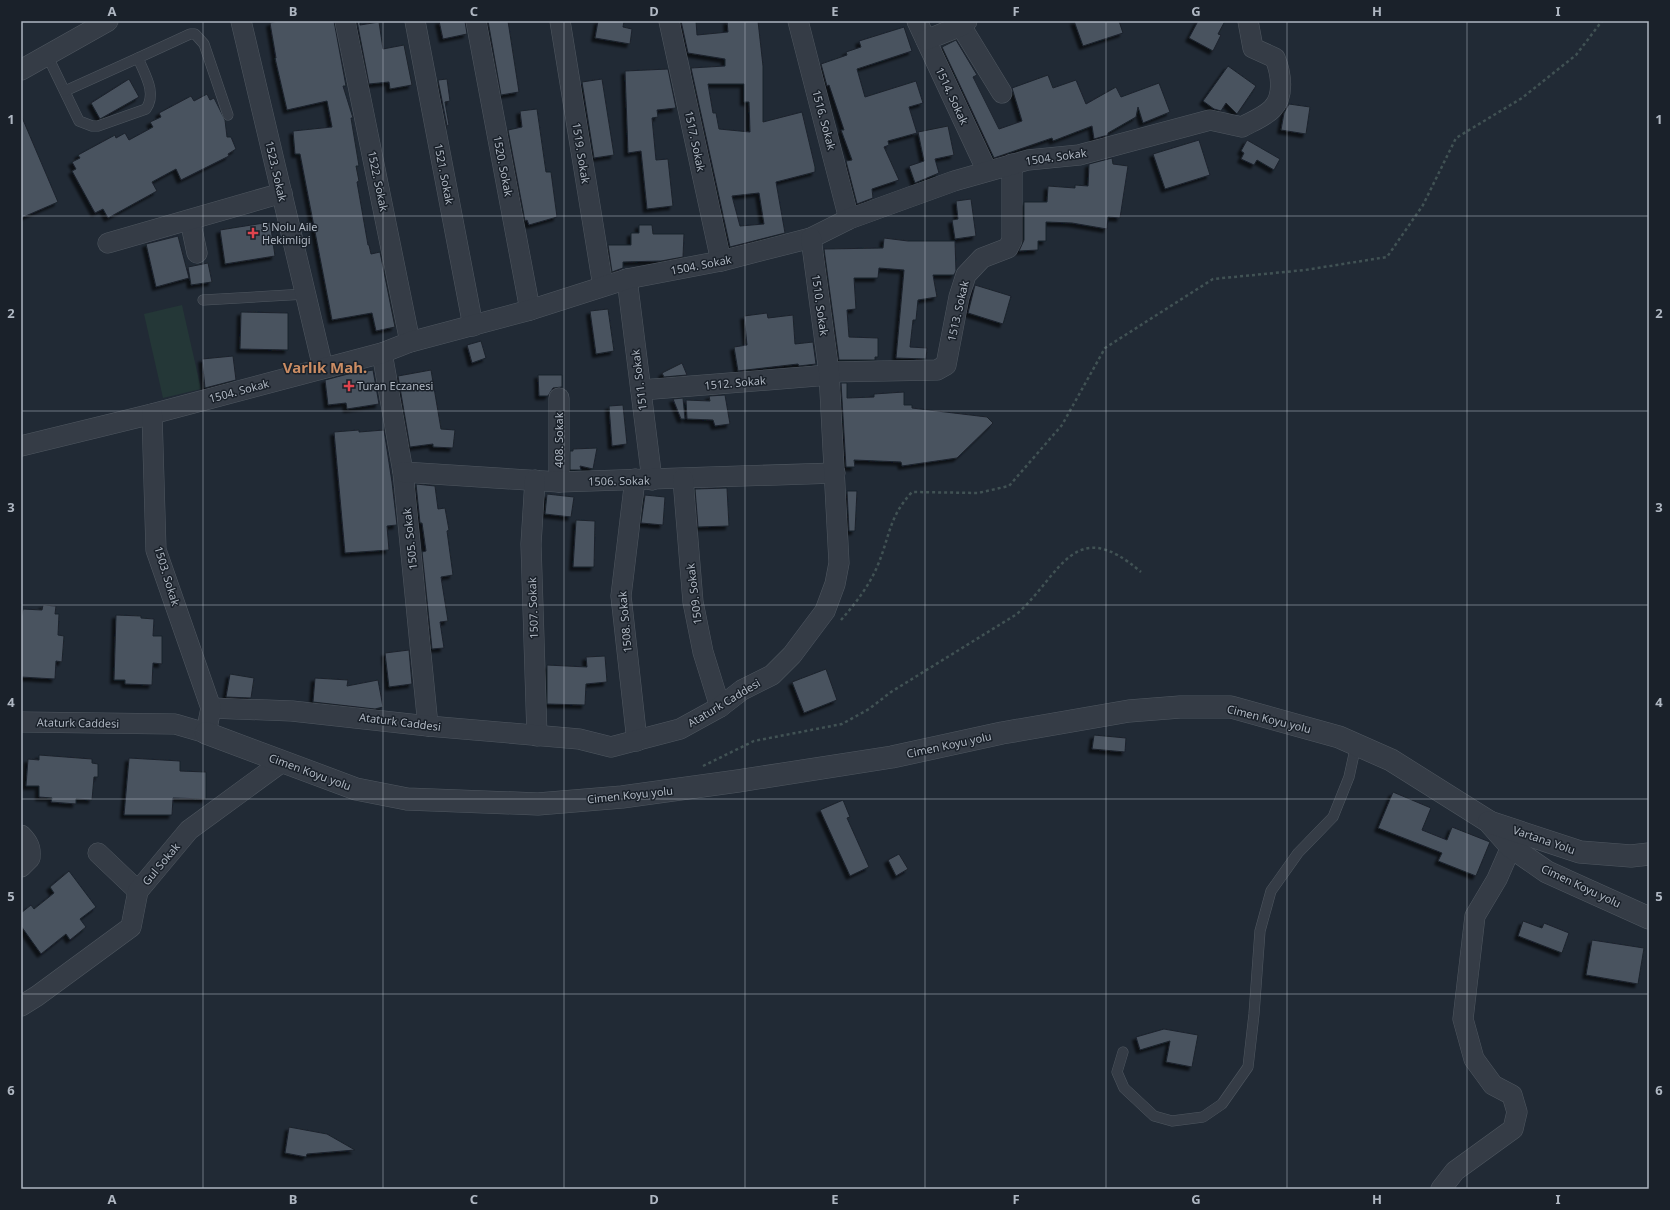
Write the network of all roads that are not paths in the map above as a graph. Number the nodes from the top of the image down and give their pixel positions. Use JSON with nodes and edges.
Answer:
{"nodes":[{"id":1,"x":108,"y":21,"type":"edge"},
{"id":2,"x":241,"y":21,"type":"edge"},
{"id":3,"x":345,"y":21,"type":"edge"},
{"id":4,"x":415,"y":21,"type":"edge"},
{"id":5,"x":476,"y":21,"type":"edge"},
{"id":6,"x":560,"y":21,"type":"edge"},
{"id":7,"x":669,"y":21,"type":"edge"},
{"id":8,"x":798,"y":21,"type":"edge"},
{"id":9,"x":917,"y":21,"type":"edge"},
{"id":10,"x":1248,"y":21,"type":"edge"},
{"id":11,"x":964,"y":23,"type":"edge"},
{"id":12,"x":926,"y":40,"type":"junction"},
{"id":13,"x":47,"y":55,"type":"junction"},
{"id":14,"x":138,"y":58,"type":"junction"},
{"id":15,"x":21,"y":70,"type":"edge"},
{"id":16,"x":65,"y":91,"type":"junction"},
{"id":17,"x":1002,"y":94,"type":"dead end"},
{"id":18,"x":228,"y":115,"type":"dead end"},
{"id":19,"x":1012,"y":164,"type":"junction"},
{"id":20,"x":988,"y":171,"type":"junction"},
{"id":21,"x":282,"y":193,"type":"junction"},
{"id":22,"x":849,"y":219,"type":"junction"},
{"id":23,"x":190,"y":220,"type":"junction"},
{"id":24,"x":811,"y":238,"type":"junction"},
{"id":25,"x":108,"y":243,"type":"dead end"},
{"id":26,"x":197,"y":253,"type":"dead end"},
{"id":27,"x":721,"y":261,"type":"junction"},
{"id":28,"x":627,"y":279,"type":"junction"},
{"id":29,"x":603,"y":286,"type":"junction"},
{"id":30,"x":306,"y":294,"type":"junction"},
{"id":31,"x":203,"y":300,"type":"dead end"},
{"id":32,"x":530,"y":310,"type":"junction"},
{"id":33,"x":473,"y":326,"type":"junction"},
{"id":34,"x":410,"y":342,"type":"junction"},
{"id":35,"x":382,"y":353,"type":"junction"},
{"id":36,"x":323,"y":368,"type":"junction"},
{"id":37,"x":829,"y":373,"type":"junction"},
{"id":38,"x":641,"y":390,"type":"junction"},
{"id":39,"x":559,"y":398,"type":"dead end"},
{"id":40,"x":152,"y":414,"type":"junction"},
{"id":41,"x":21,"y":446,"type":"edge"},
{"id":42,"x":403,"y":472,"type":"junction"},
{"id":43,"x":835,"y":473,"type":"junction"},
{"id":44,"x":683,"y":479,"type":"junction"},
{"id":45,"x":535,"y":480,"type":"junction"},
{"id":46,"x":644,"y":480,"type":"junction"},
{"id":47,"x":559,"y":482,"type":"junction"},
{"id":48,"x":720,"y":707,"type":"junction"},
{"id":49,"x":211,"y":708,"type":"junction"},
{"id":50,"x":21,"y":722,"type":"edge"},
{"id":51,"x":428,"y":726,"type":"junction"},
{"id":52,"x":206,"y":733,"type":"junction"},
{"id":53,"x":536,"y":736,"type":"junction"},
{"id":54,"x":637,"y":741,"type":"junction"},
{"id":55,"x":1356,"y":745,"type":"junction"},
{"id":56,"x":282,"y":762,"type":"junction"},
{"id":57,"x":1488,"y":822,"type":"junction"},
{"id":58,"x":21,"y":835,"type":"edge"},
{"id":59,"x":1511,"y":847,"type":"junction"},
{"id":60,"x":98,"y":853,"type":"dead end"},
{"id":61,"x":1649,"y":854,"type":"edge"},
{"id":62,"x":21,"y":867,"type":"edge"},
{"id":63,"x":138,"y":891,"type":"junction"},
{"id":64,"x":1649,"y":918,"type":"edge"},
{"id":65,"x":21,"y":1006,"type":"edge"},
{"id":66,"x":1122,"y":1052,"type":"dead end"},
{"id":67,"x":1441,"y":1189,"type":"edge"}],
"edges":[{"from":1,"to":13,"type":"street"},
{"from":2,"to":21,"type":"street","name":"1523. Sokak"},
{"from":3,"to":34,"type":"street","name":"1522. Sokak"},
{"from":4,"to":33,"type":"street","name":"1521. Sokak"},
{"from":5,"to":32,"type":"street","name":"1520. Sokak"},
{"from":6,"to":29,"type":"street","name":"1519. Sokak"},
{"from":7,"to":27,"type":"street","name":"1517. Sokak"},
{"from":8,"to":22,"type":"street","name":"1516. Sokak"},
{"from":9,"to":12,"type":"street","name":"1514. Sokak"},
{"from":10,"to":19,"type":"street","name":"1504. Sokak"},
{"from":11,"to":12,"type":"street"},
{"from":11,"to":17,"type":"street"},
{"from":12,"to":20,"type":"street","name":"1514. Sokak"},
{"from":13,"to":15,"type":"street"},
{"from":13,"to":16,"type":"lane"},
{"from":14,"to":16,"type":"lane"},
{"from":14,"to":16,"type":"lane"},
{"from":14,"to":18,"type":"lane"},
{"from":19,"to":20,"type":"street","name":"1504. Sokak"},
{"from":19,"to":37,"type":"street","name":"1513. Sokak"},
{"from":20,"to":22,"type":"street","name":"1504. Sokak"},
{"from":21,"to":23,"type":"street"},
{"from":21,"to":30,"type":"street","name":"1523. Sokak"},
{"from":22,"to":24,"type":"street","name":"1504. Sokak"},
{"from":23,"to":25,"type":"street"},
{"from":23,"to":26,"type":"street"},
{"from":24,"to":27,"type":"street","name":"1504. Sokak"},
{"from":24,"to":37,"type":"street","name":"1510. Sokak"},
{"from":27,"to":28,"type":"street","name":"1504. Sokak"},
{"from":28,"to":29,"type":"street","name":"1504. Sokak"},
{"from":28,"to":38,"type":"street","name":"1511. Sokak"},
{"from":29,"to":32,"type":"street","name":"1504. Sokak"},
{"from":30,"to":31,"type":"lane"},
{"from":30,"to":36,"type":"street","name":"1523. Sokak"},
{"from":32,"to":33,"type":"street","name":"1504. Sokak"},
{"from":33,"to":34,"type":"street","name":"1504. Sokak"},
{"from":34,"to":35,"type":"street","name":"1504. Sokak"},
{"from":35,"to":36,"type":"street","name":"1504. Sokak"},
{"from":35,"to":42,"type":"street","name":"1505. Sokak"},
{"from":36,"to":40,"type":"street","name":"1504. Sokak"},
{"from":37,"to":38,"type":"street","name":"1512. Sokak"},
{"from":37,"to":43,"type":"street","name":"Ataturk Caddesi"},
{"from":38,"to":46,"type":"street","name":"1511. Sokak"},
{"from":39,"to":47,"type":"street","name":"408. Sokak"},
{"from":40,"to":41,"type":"street","name":"1504. Sokak"},
{"from":40,"to":49,"type":"street","name":"1503. Sokak"},
{"from":42,"to":45,"type":"street","name":"1506. Sokak"},
{"from":42,"to":51,"type":"street","name":"1505. Sokak"},
{"from":43,"to":44,"type":"street","name":"1506. Sokak"},
{"from":43,"to":48,"type":"street","name":"Ataturk Caddesi"},
{"from":44,"to":46,"type":"street","name":"1506. Sokak"},
{"from":44,"to":48,"type":"street","name":"1509. Sokak"},
{"from":45,"to":47,"type":"street","name":"1506. Sokak"},
{"from":45,"to":53,"type":"street","name":"1507. Sokak"},
{"from":46,"to":47,"type":"street","name":"1506. Sokak"},
{"from":46,"to":54,"type":"street","name":"1508. Sokak"},
{"from":48,"to":54,"type":"street","name":"Ataturk Caddesi"},
{"from":49,"to":51,"type":"street","name":"Ataturk Caddesi"},
{"from":49,"to":52,"type":"street"},
{"from":50,"to":52,"type":"street","name":"Ataturk Caddesi"},
{"from":51,"to":53,"type":"street","name":"Ataturk Caddesi"},
{"from":52,"to":56,"type":"street","name":"Cimen Koyu yolu"},
{"from":53,"to":54,"type":"street","name":"Ataturk Caddesi"},
{"from":55,"to":56,"type":"street","name":"Cimen Koyu yolu"},
{"from":55,"to":57,"type":"street","name":"Cimen Koyu yolu"},
{"from":55,"to":66,"type":"lane"},
{"from":56,"to":63,"type":"street","name":"Gul Sokak"},
{"from":57,"to":59,"type":"street","name":"Cimen Koyu yolu"},
{"from":57,"to":61,"type":"street","name":"Vartana Yolu"},
{"from":58,"to":62,"type":"street"},
{"from":59,"to":64,"type":"street","name":"Cimen Koyu yolu"},
{"from":59,"to":67,"type":"street"},
{"from":60,"to":63,"type":"street"},
{"from":63,"to":65,"type":"street","name":"Gul Sokak"}]}
